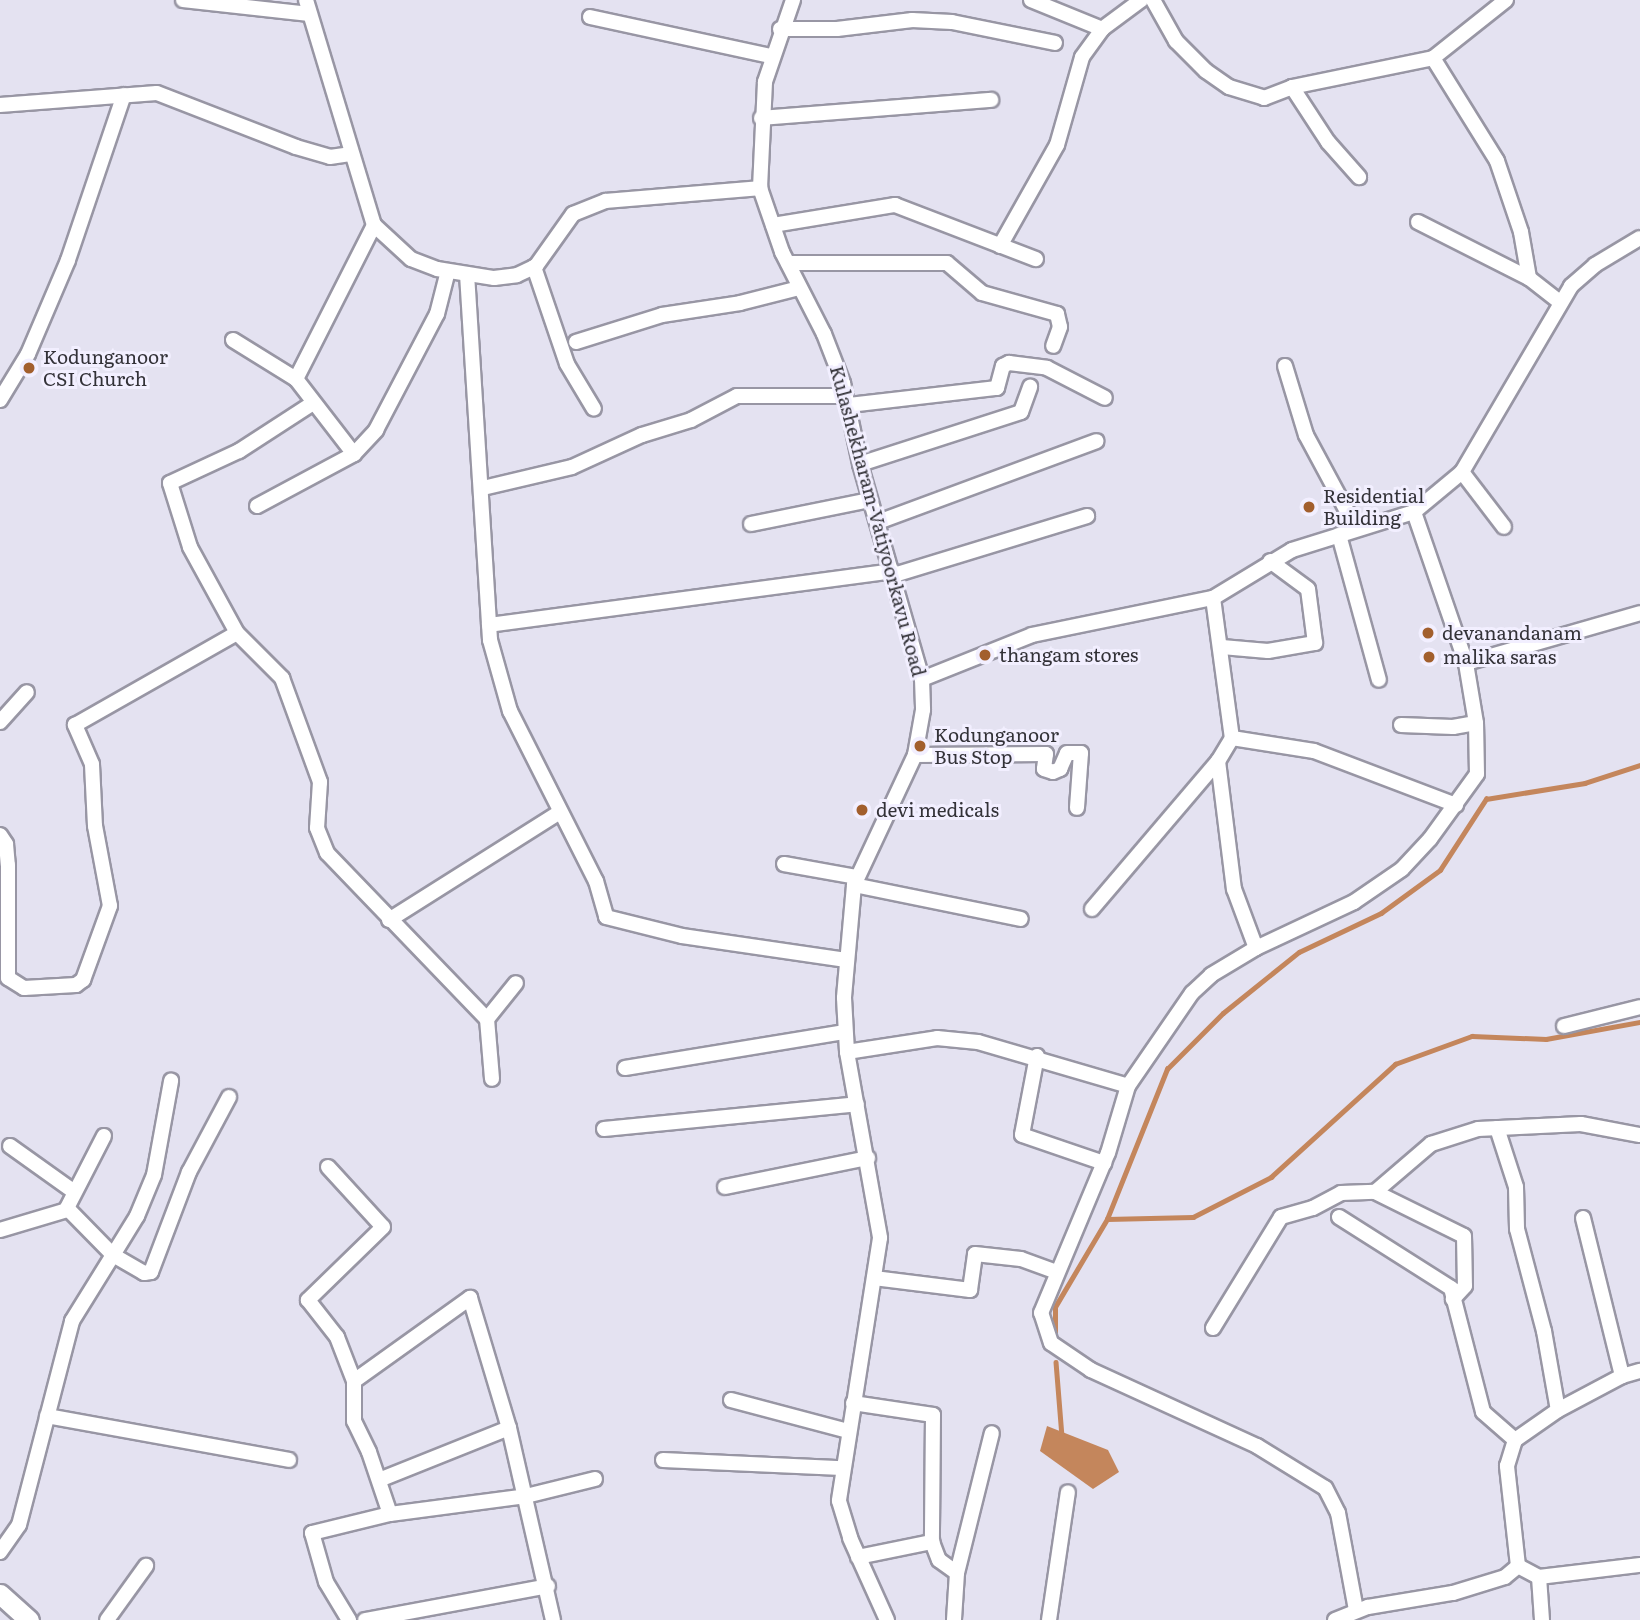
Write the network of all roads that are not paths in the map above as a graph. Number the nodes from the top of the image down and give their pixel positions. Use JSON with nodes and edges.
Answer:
{"nodes":[{"id":1,"x":183,"y":0,"type":"edge"},
{"id":2,"x":793,"y":0,"type":"edge"},
{"id":3,"x":1031,"y":0,"type":"edge"},
{"id":4,"x":1141,"y":0,"type":"edge"},
{"id":5,"x":1153,"y":0,"type":"edge"},
{"id":6,"x":1506,"y":0,"type":"edge"},
{"id":7,"x":308,"y":7,"type":"edge"},
{"id":8,"x":590,"y":17,"type":"dead end"},
{"id":9,"x":780,"y":29,"type":"junction"},
{"id":10,"x":1102,"y":29,"type":"junction"},
{"id":11,"x":1055,"y":43,"type":"dead end"},
{"id":12,"x":770,"y":56,"type":"junction"},
{"id":13,"x":1433,"y":58,"type":"junction"},
{"id":14,"x":1292,"y":87,"type":"junction"},
{"id":15,"x":124,"y":95,"type":"junction"},
{"id":16,"x":991,"y":100,"type":"dead end"},
{"id":17,"x":0,"y":104,"type":"edge"},
{"id":18,"x":761,"y":118,"type":"junction"},
{"id":19,"x":352,"y":154,"type":"junction"},
{"id":20,"x":1359,"y":177,"type":"dead end"},
{"id":21,"x":760,"y":187,"type":"junction"},
{"id":22,"x":1418,"y":222,"type":"dead end"},
{"id":23,"x":374,"y":225,"type":"junction"},
{"id":24,"x":773,"y":225,"type":"junction"},
{"id":25,"x":1640,"y":238,"type":"edge"},
{"id":26,"x":1000,"y":246,"type":"junction"},
{"id":27,"x":1037,"y":259,"type":"dead end"},
{"id":28,"x":788,"y":263,"type":"junction"},
{"id":29,"x":534,"y":267,"type":"junction"},
{"id":30,"x":449,"y":271,"type":"junction"},
{"id":31,"x":467,"y":274,"type":"junction"},
{"id":32,"x":1529,"y":278,"type":"junction"},
{"id":33,"x":799,"y":288,"type":"junction"},
{"id":34,"x":1560,"y":302,"type":"junction"},
{"id":35,"x":233,"y":340,"type":"dead end"},
{"id":36,"x":576,"y":342,"type":"dead end"},
{"id":37,"x":1054,"y":346,"type":"dead end"},
{"id":38,"x":1285,"y":366,"type":"dead end"},
{"id":39,"x":296,"y":379,"type":"junction"},
{"id":40,"x":1030,"y":387,"type":"dead end"},
{"id":41,"x":1105,"y":398,"type":"dead end"},
{"id":42,"x":0,"y":400,"type":"edge"},
{"id":43,"x":847,"y":401,"type":"junction"},
{"id":44,"x":313,"y":403,"type":"junction"},
{"id":45,"x":594,"y":409,"type":"dead end"},
{"id":46,"x":1097,"y":441,"type":"dead end"},
{"id":47,"x":354,"y":454,"type":"junction"},
{"id":48,"x":860,"y":464,"type":"junction"},
{"id":49,"x":1462,"y":472,"type":"junction"},
{"id":50,"x":483,"y":488,"type":"junction"},
{"id":51,"x":870,"y":500,"type":"junction"},
{"id":52,"x":257,"y":506,"type":"dead end"},
{"id":53,"x":1414,"y":512,"type":"junction"},
{"id":54,"x":1087,"y":516,"type":"dead end"},
{"id":55,"x":878,"y":522,"type":"junction"},
{"id":56,"x":751,"y":524,"type":"dead end"},
{"id":57,"x":1504,"y":527,"type":"dead end"},
{"id":58,"x":1356,"y":528,"type":"junction"},
{"id":59,"x":1339,"y":534,"type":"junction"},
{"id":60,"x":1270,"y":561,"type":"junction"},
{"id":61,"x":893,"y":573,"type":"junction"},
{"id":62,"x":1213,"y":598,"type":"junction"},
{"id":63,"x":1640,"y":613,"type":"edge"},
{"id":64,"x":489,"y":625,"type":"junction"},
{"id":65,"x":237,"y":633,"type":"junction"},
{"id":66,"x":1222,"y":647,"type":"junction"},
{"id":67,"x":1466,"y":663,"type":"junction"},
{"id":68,"x":922,"y":678,"type":"junction"},
{"id":69,"x":1379,"y":680,"type":"dead end"},
{"id":70,"x":27,"y":692,"type":"dead end"},
{"id":71,"x":0,"y":722,"type":"edge"},
{"id":72,"x":1476,"y":723,"type":"junction"},
{"id":73,"x":1401,"y":725,"type":"dead end"},
{"id":74,"x":1232,"y":738,"type":"junction"},
{"id":75,"x":915,"y":755,"type":"junction"},
{"id":76,"x":1218,"y":761,"type":"junction"},
{"id":77,"x":1456,"y":805,"type":"junction"},
{"id":78,"x":1077,"y":808,"type":"dead end"},
{"id":79,"x":559,"y":812,"type":"junction"},
{"id":80,"x":0,"y":835,"type":"edge"},
{"id":81,"x":784,"y":864,"type":"dead end"},
{"id":82,"x":855,"y":881,"type":"junction"},
{"id":83,"x":1092,"y":909,"type":"dead end"},
{"id":84,"x":1021,"y":919,"type":"dead end"},
{"id":85,"x":389,"y":920,"type":"junction"},
{"id":86,"x":1256,"y":948,"type":"junction"},
{"id":87,"x":846,"y":960,"type":"junction"},
{"id":88,"x":516,"y":983,"type":"dead end"},
{"id":89,"x":1640,"y":1006,"type":"edge"},
{"id":90,"x":487,"y":1019,"type":"junction"},
{"id":91,"x":1564,"y":1026,"type":"dead end"},
{"id":92,"x":845,"y":1032,"type":"junction"},
{"id":93,"x":847,"y":1052,"type":"junction"},
{"id":94,"x":1037,"y":1056,"type":"junction"},
{"id":95,"x":625,"y":1068,"type":"dead end"},
{"id":96,"x":492,"y":1079,"type":"dead end"},
{"id":97,"x":171,"y":1082,"type":"dead end"},
{"id":98,"x":1128,"y":1086,"type":"junction"},
{"id":99,"x":229,"y":1097,"type":"dead end"},
{"id":100,"x":857,"y":1104,"type":"junction"},
{"id":101,"x":1497,"y":1128,"type":"junction"},
{"id":102,"x":604,"y":1129,"type":"dead end"},
{"id":103,"x":1640,"y":1135,"type":"edge"},
{"id":104,"x":104,"y":1136,"type":"dead end"},
{"id":105,"x":10,"y":1146,"type":"dead end"},
{"id":106,"x":868,"y":1158,"type":"junction"},
{"id":107,"x":1104,"y":1163,"type":"junction"},
{"id":108,"x":328,"y":1167,"type":"dead end"},
{"id":109,"x":725,"y":1187,"type":"dead end"},
{"id":110,"x":73,"y":1191,"type":"junction"},
{"id":111,"x":1375,"y":1192,"type":"junction"},
{"id":112,"x":67,"y":1210,"type":"junction"},
{"id":113,"x":1339,"y":1217,"type":"dead end"},
{"id":114,"x":1583,"y":1218,"type":"dead end"},
{"id":115,"x":0,"y":1230,"type":"edge"},
{"id":116,"x":113,"y":1255,"type":"junction"},
{"id":117,"x":1057,"y":1272,"type":"junction"},
{"id":118,"x":874,"y":1278,"type":"junction"},
{"id":119,"x":1454,"y":1298,"type":"junction"},
{"id":120,"x":1213,"y":1328,"type":"dead end"},
{"id":121,"x":1640,"y":1371,"type":"edge"},
{"id":122,"x":1622,"y":1376,"type":"junction"},
{"id":123,"x":354,"y":1381,"type":"junction"},
{"id":124,"x":731,"y":1400,"type":"dead end"},
{"id":125,"x":853,"y":1403,"type":"junction"},
{"id":126,"x":1558,"y":1410,"type":"junction"},
{"id":127,"x":47,"y":1416,"type":"junction"},
{"id":128,"x":509,"y":1428,"type":"junction"},
{"id":129,"x":848,"y":1431,"type":"junction"},
{"id":130,"x":992,"y":1433,"type":"dead end"},
{"id":131,"x":1515,"y":1440,"type":"junction"},
{"id":132,"x":289,"y":1460,"type":"dead end"},
{"id":133,"x":663,"y":1460,"type":"dead end"},
{"id":134,"x":842,"y":1468,"type":"junction"},
{"id":135,"x":595,"y":1479,"type":"dead end"},
{"id":136,"x":379,"y":1480,"type":"junction"},
{"id":137,"x":1068,"y":1492,"type":"dead end"},
{"id":138,"x":526,"y":1496,"type":"junction"},
{"id":139,"x":390,"y":1514,"type":"junction"},
{"id":140,"x":932,"y":1542,"type":"junction"},
{"id":141,"x":0,"y":1552,"type":"edge"},
{"id":142,"x":858,"y":1557,"type":"junction"},
{"id":143,"x":1640,"y":1565,"type":"edge"},
{"id":144,"x":146,"y":1566,"type":"dead end"},
{"id":145,"x":1518,"y":1566,"type":"junction"},
{"id":146,"x":957,"y":1573,"type":"junction"},
{"id":147,"x":1539,"y":1577,"type":"junction"},
{"id":148,"x":548,"y":1586,"type":"junction"},
{"id":149,"x":0,"y":1594,"type":"edge"},
{"id":150,"x":1356,"y":1610,"type":"junction"},
{"id":151,"x":29,"y":1620,"type":"edge"},
{"id":152,"x":107,"y":1620,"type":"edge"},
{"id":153,"x":349,"y":1620,"type":"edge"},
{"id":154,"x":365,"y":1620,"type":"edge"},
{"id":155,"x":552,"y":1620,"type":"edge"},
{"id":156,"x":887,"y":1620,"type":"edge"},
{"id":157,"x":954,"y":1620,"type":"edge"},
{"id":158,"x":1049,"y":1620,"type":"edge"},
{"id":159,"x":1335,"y":1620,"type":"edge"},
{"id":160,"x":1542,"y":1620,"type":"edge"}],
"edges":[{"from":1,"to":7,"type":"street"},
{"from":2,"to":9,"type":"street","name":"Kulashekharam-Vatiyoorkavu Road"},
{"from":3,"to":10,"type":"street"},
{"from":4,"to":10,"type":"street"},
{"from":5,"to":14,"type":"street"},
{"from":6,"to":13,"type":"street"},
{"from":7,"to":19,"type":"street"},
{"from":8,"to":12,"type":"street"},
{"from":9,"to":11,"type":"street"},
{"from":9,"to":12,"type":"street","name":"Kulashekharam-Vatiyoorkavu Road"},
{"from":10,"to":26,"type":"street"},
{"from":12,"to":18,"type":"street","name":"Kulashekharam-Vatiyoorkavu Road"},
{"from":13,"to":14,"type":"street"},
{"from":13,"to":32,"type":"street"},
{"from":14,"to":20,"type":"street"},
{"from":15,"to":17,"type":"street"},
{"from":15,"to":19,"type":"street"},
{"from":15,"to":42,"type":"street"},
{"from":16,"to":18,"type":"street"},
{"from":18,"to":21,"type":"street","name":"Kulashekharam-Vatiyoorkavu Road"},
{"from":19,"to":23,"type":"street"},
{"from":21,"to":24,"type":"street","name":"Kulashekharam-Vatiyoorkavu Road"},
{"from":21,"to":29,"type":"street"},
{"from":22,"to":32,"type":"street"},
{"from":23,"to":30,"type":"street"},
{"from":23,"to":39,"type":"street"},
{"from":24,"to":26,"type":"street"},
{"from":24,"to":28,"type":"street","name":"Kulashekharam-Vatiyoorkavu Road"},
{"from":25,"to":34,"type":"street"},
{"from":26,"to":27,"type":"street"},
{"from":28,"to":33,"type":"street","name":"Kulashekharam-Vatiyoorkavu Road"},
{"from":28,"to":37,"type":"street"},
{"from":29,"to":31,"type":"street"},
{"from":29,"to":45,"type":"street"},
{"from":30,"to":31,"type":"street"},
{"from":30,"to":47,"type":"street"},
{"from":31,"to":50,"type":"street"},
{"from":32,"to":34,"type":"street"},
{"from":33,"to":36,"type":"street"},
{"from":33,"to":43,"type":"street","name":"Kulashekharam-Vatiyoorkavu Road"},
{"from":34,"to":49,"type":"street"},
{"from":35,"to":39,"type":"street"},
{"from":38,"to":58,"type":"street"},
{"from":39,"to":44,"type":"street"},
{"from":40,"to":48,"type":"street"},
{"from":41,"to":43,"type":"street"},
{"from":43,"to":48,"type":"street","name":"Kulashekharam-Vatiyoorkavu Road"},
{"from":43,"to":50,"type":"street"},
{"from":44,"to":47,"type":"street"},
{"from":44,"to":65,"type":"street"},
{"from":46,"to":55,"type":"street"},
{"from":47,"to":52,"type":"street"},
{"from":48,"to":51,"type":"street","name":"Kulashekharam-Vatiyoorkavu Road"},
{"from":49,"to":53,"type":"street"},
{"from":49,"to":57,"type":"street"},
{"from":50,"to":64,"type":"street"},
{"from":51,"to":55,"type":"street","name":"Kulashekharam-Vatiyoorkavu Road"},
{"from":51,"to":56,"type":"street"},
{"from":53,"to":58,"type":"street"},
{"from":53,"to":67,"type":"street"},
{"from":54,"to":61,"type":"street"},
{"from":55,"to":61,"type":"street","name":"Kulashekharam-Vatiyoorkavu Road"},
{"from":58,"to":59,"type":"street"},
{"from":59,"to":60,"type":"street"},
{"from":59,"to":69,"type":"street"},
{"from":60,"to":62,"type":"street"},
{"from":60,"to":66,"type":"street"},
{"from":61,"to":64,"type":"street"},
{"from":61,"to":68,"type":"street","name":"Kulashekharam-Vatiyoorkavu Road"},
{"from":62,"to":66,"type":"street"},
{"from":62,"to":68,"type":"street"},
{"from":63,"to":67,"type":"street"},
{"from":64,"to":79,"type":"street"},
{"from":65,"to":80,"type":"street"},
{"from":65,"to":85,"type":"street"},
{"from":66,"to":74,"type":"street"},
{"from":67,"to":72,"type":"street"},
{"from":68,"to":75,"type":"street","name":"Kulashekharam-Vatiyoorkavu Road"},
{"from":70,"to":71,"type":"street"},
{"from":72,"to":73,"type":"street"},
{"from":72,"to":77,"type":"street"},
{"from":74,"to":76,"type":"street"},
{"from":74,"to":77,"type":"street"},
{"from":75,"to":78,"type":"street"},
{"from":75,"to":82,"type":"street","name":"Kulashekharam-Vatiyoorkavu Road"},
{"from":76,"to":83,"type":"street"},
{"from":76,"to":86,"type":"street"},
{"from":77,"to":86,"type":"street"},
{"from":79,"to":85,"type":"street"},
{"from":79,"to":87,"type":"street"},
{"from":81,"to":82,"type":"street"},
{"from":82,"to":84,"type":"street"},
{"from":82,"to":87,"type":"street","name":"Kulashekharam-Vatiyoorkavu Road"},
{"from":85,"to":90,"type":"street"},
{"from":86,"to":98,"type":"street"},
{"from":87,"to":92,"type":"street","name":"Kulashekharam-Vatiyoorkavu Road"},
{"from":88,"to":90,"type":"street"},
{"from":89,"to":91,"type":"street"},
{"from":90,"to":96,"type":"street"},
{"from":92,"to":93,"type":"street","name":"Kulashekharam-Vatiyoorkavu Road"},
{"from":92,"to":95,"type":"street"},
{"from":93,"to":94,"type":"street"},
{"from":93,"to":100,"type":"street","name":"Kulashekharam-Vatiyoorkavu Road"},
{"from":94,"to":98,"type":"street"},
{"from":94,"to":107,"type":"street"},
{"from":97,"to":116,"type":"street"},
{"from":98,"to":107,"type":"street"},
{"from":99,"to":116,"type":"street"},
{"from":100,"to":102,"type":"street"},
{"from":100,"to":106,"type":"street","name":"Kulashekharam-Vatiyoorkavu Road"},
{"from":101,"to":103,"type":"street"},
{"from":101,"to":111,"type":"street"},
{"from":101,"to":126,"type":"street"},
{"from":104,"to":110,"type":"street"},
{"from":105,"to":110,"type":"street"},
{"from":106,"to":109,"type":"street"},
{"from":106,"to":118,"type":"street","name":"Kulashekharam-Vatiyoorkavu Road"},
{"from":107,"to":117,"type":"street"},
{"from":108,"to":123,"type":"street"},
{"from":110,"to":112,"type":"street"},
{"from":111,"to":119,"type":"street"},
{"from":111,"to":120,"type":"street"},
{"from":112,"to":115,"type":"street"},
{"from":112,"to":116,"type":"street"},
{"from":113,"to":119,"type":"street"},
{"from":114,"to":122,"type":"street"},
{"from":116,"to":127,"type":"street"},
{"from":117,"to":118,"type":"street"},
{"from":117,"to":150,"type":"street"},
{"from":118,"to":125,"type":"street","name":"Kulashekharam-Vatiyoorkavu Road"},
{"from":119,"to":131,"type":"street"},
{"from":121,"to":122,"type":"street"},
{"from":122,"to":126,"type":"street"},
{"from":123,"to":128,"type":"street"},
{"from":123,"to":136,"type":"street"},
{"from":124,"to":129,"type":"street"},
{"from":125,"to":129,"type":"street","name":"Kulashekharam-Vatiyoorkavu Road"},
{"from":125,"to":140,"type":"street"},
{"from":126,"to":131,"type":"street"},
{"from":127,"to":132,"type":"street"},
{"from":127,"to":141,"type":"street"},
{"from":128,"to":136,"type":"street"},
{"from":128,"to":138,"type":"street"},
{"from":129,"to":134,"type":"street","name":"Kulashekharam-Vatiyoorkavu Road"},
{"from":130,"to":146,"type":"street"},
{"from":131,"to":145,"type":"street"},
{"from":133,"to":134,"type":"street"},
{"from":134,"to":142,"type":"street","name":"Kulashekharam-Vatiyoorkavu Road"},
{"from":135,"to":138,"type":"street"},
{"from":136,"to":139,"type":"street"},
{"from":137,"to":158,"type":"street"},
{"from":138,"to":139,"type":"street"},
{"from":138,"to":148,"type":"street"},
{"from":139,"to":153,"type":"street"},
{"from":140,"to":142,"type":"street"},
{"from":140,"to":146,"type":"street"},
{"from":142,"to":156,"type":"street","name":"Kulashekharam-Vatiyoorkavu Road"},
{"from":143,"to":147,"type":"street"},
{"from":144,"to":152,"type":"street"},
{"from":145,"to":147,"type":"street"},
{"from":145,"to":150,"type":"street"},
{"from":146,"to":157,"type":"street"},
{"from":147,"to":160,"type":"street"},
{"from":148,"to":154,"type":"street"},
{"from":148,"to":155,"type":"street"},
{"from":149,"to":151,"type":"main road"},
{"from":150,"to":159,"type":"street"}]}
